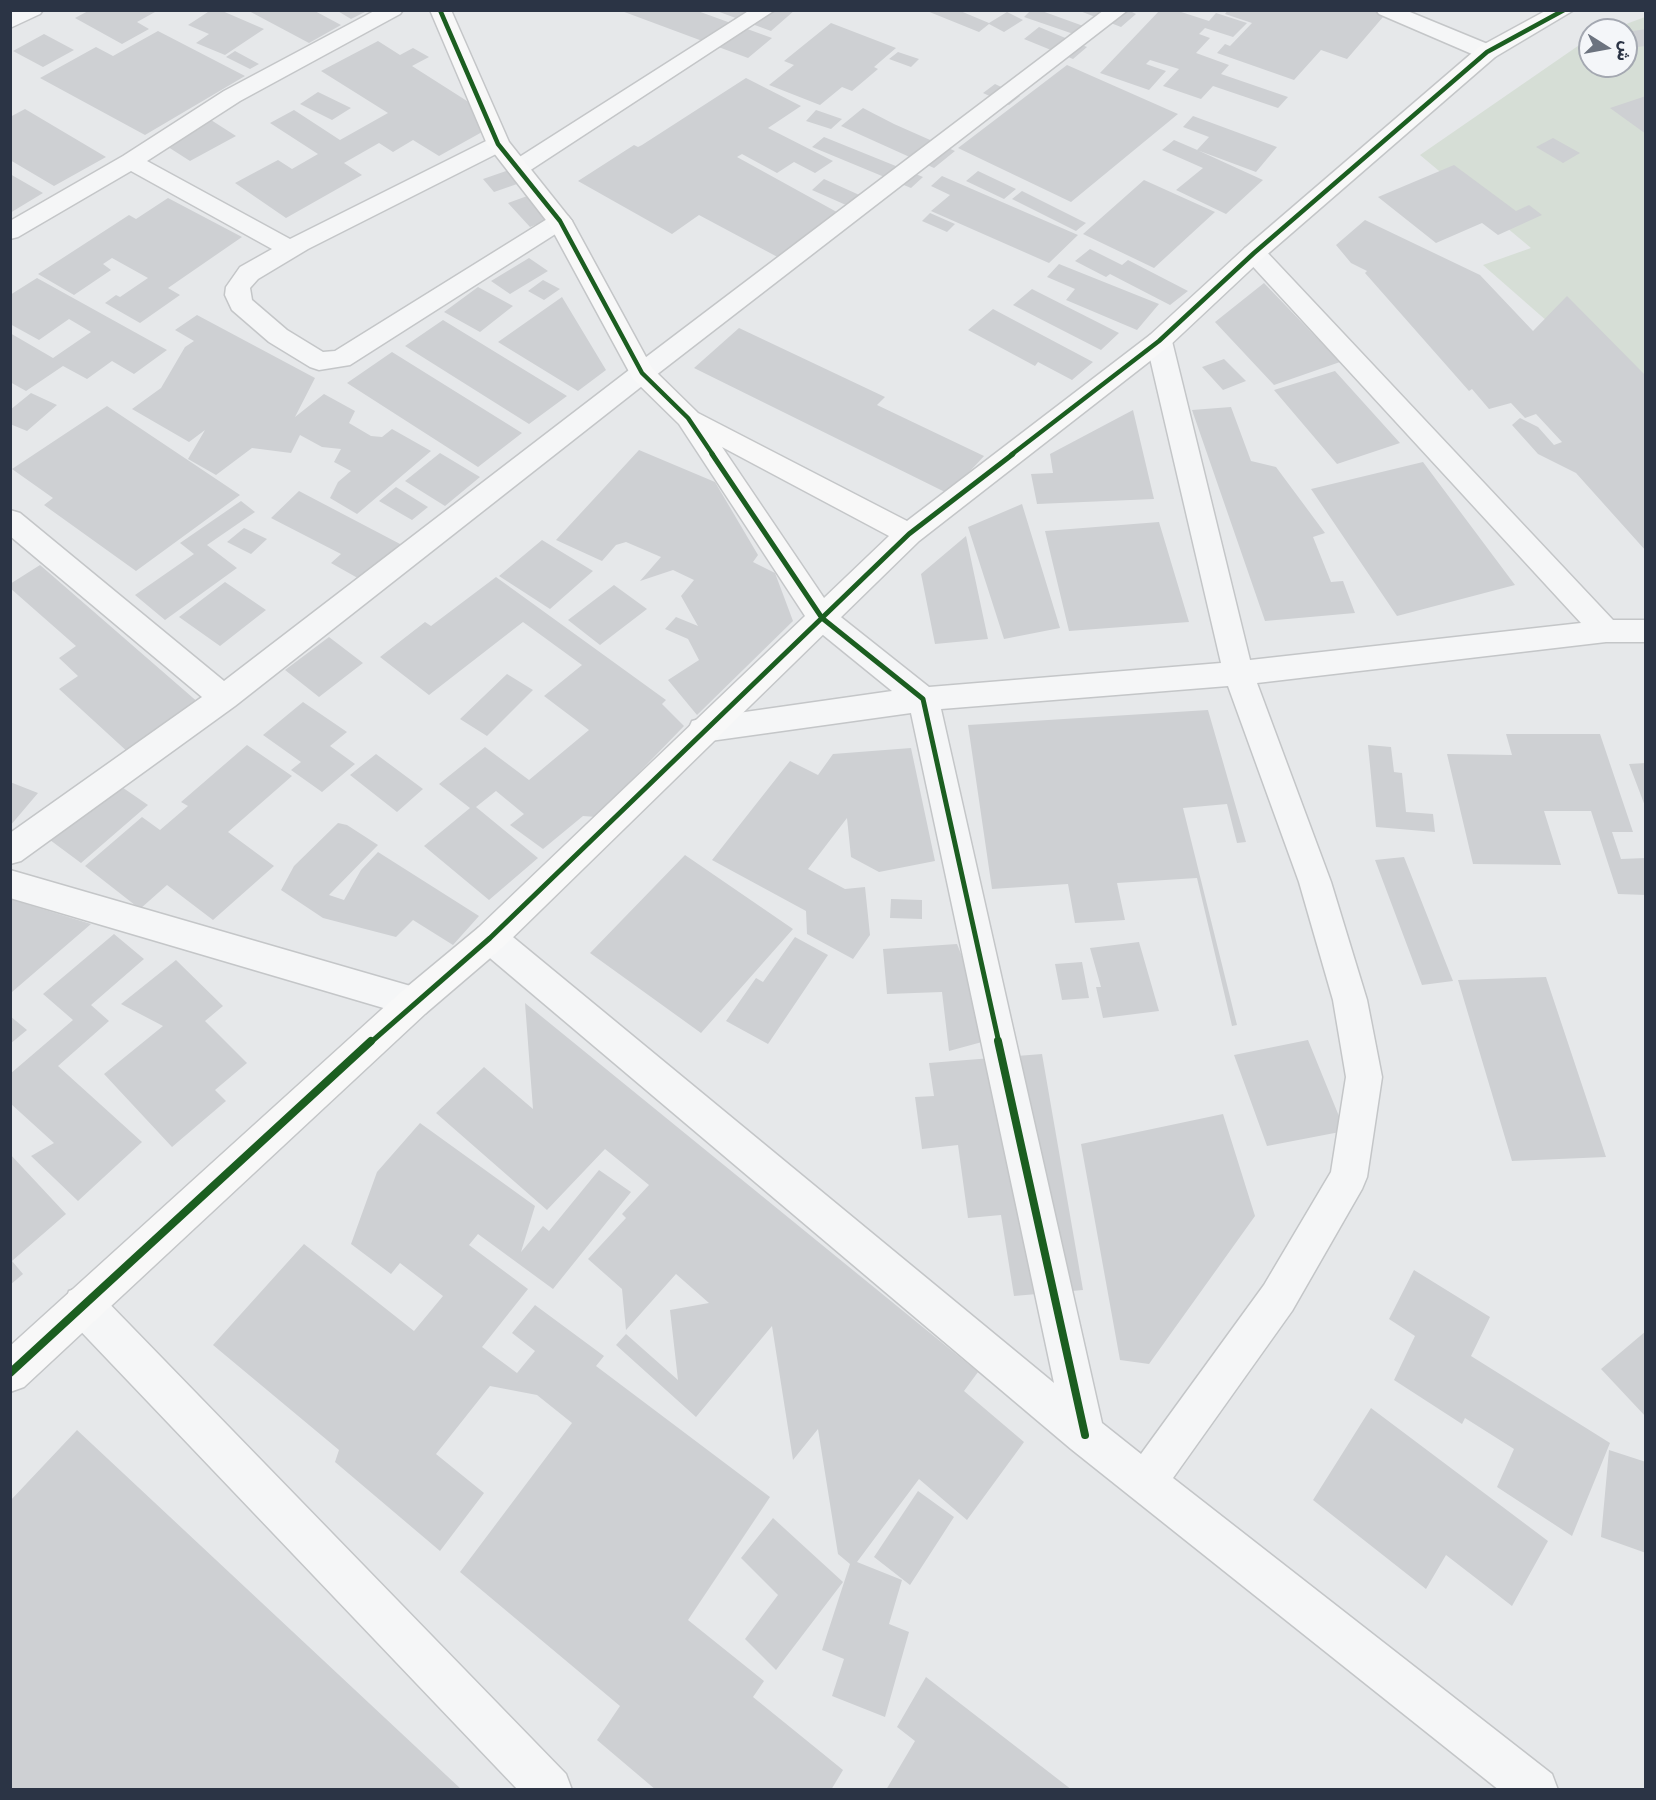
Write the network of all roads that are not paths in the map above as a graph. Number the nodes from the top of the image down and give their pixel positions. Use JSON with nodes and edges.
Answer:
{"nodes":[{"id":1,"x":33,"y":10,"type":"edge"},
{"id":2,"x":393,"y":10,"type":"edge"},
{"id":3,"x":440,"y":10,"type":"edge"},
{"id":4,"x":765,"y":10,"type":"edge"},
{"id":5,"x":1118,"y":10,"type":"edge"},
{"id":6,"x":1386,"y":10,"type":"edge"},
{"id":7,"x":1564,"y":10,"type":"edge"},
{"id":8,"x":10,"y":22,"type":"edge"},
{"id":9,"x":1487,"y":52,"type":"junction"},
{"id":10,"x":498,"y":144,"type":"junction"},
{"id":11,"x":131,"y":161,"type":"junction"},
{"id":12,"x":518,"y":168,"type":"junction"},
{"id":13,"x":560,"y":221,"type":"junction"},
{"id":14,"x":10,"y":232,"type":"edge"},
{"id":15,"x":290,"y":249,"type":"junction"},
{"id":16,"x":1254,"y":253,"type":"junction"},
{"id":17,"x":1159,"y":341,"type":"junction"},
{"id":18,"x":642,"y":373,"type":"junction"},
{"id":19,"x":688,"y":418,"type":"junction"},
{"id":20,"x":10,"y":520,"type":"edge"},
{"id":21,"x":909,"y":534,"type":"junction"},
{"id":22,"x":822,"y":618,"type":"junction"},
{"id":23,"x":1606,"y":631,"type":"junction"},
{"id":24,"x":1646,"y":631,"type":"edge"},
{"id":25,"x":1238,"y":673,"type":"junction"},
{"id":26,"x":224,"y":698,"type":"junction"},
{"id":27,"x":923,"y":699,"type":"junction"},
{"id":28,"x":703,"y":730,"type":"junction"},
{"id":29,"x":10,"y":851,"type":"edge"},
{"id":30,"x":10,"y":884,"type":"edge"},
{"id":31,"x":490,"y":938,"type":"junction"},
{"id":32,"x":414,"y":1002,"type":"junction"},
{"id":33,"x":83,"y":1305,"type":"junction"},
{"id":34,"x":10,"y":1373,"type":"edge"},
{"id":35,"x":1085,"y":1435,"type":"junction"},
{"id":36,"x":1145,"y":1483,"type":"junction"},
{"id":37,"x":550,"y":1790,"type":"edge"},
{"id":38,"x":1536,"y":1790,"type":"edge"}],
"edges":[{"from":1,"to":8,"type":"street"},
{"from":2,"to":11,"type":"street"},
{"from":3,"to":10,"type":"street"},
{"from":4,"to":12,"type":"street"},
{"from":5,"to":18,"type":"street"},
{"from":6,"to":9,"type":"street"},
{"from":7,"to":9,"type":"street"},
{"from":9,"to":16,"type":"street"},
{"from":10,"to":12,"type":"street"},
{"from":10,"to":15,"type":"street"},
{"from":11,"to":14,"type":"street"},
{"from":11,"to":15,"type":"street"},
{"from":12,"to":13,"type":"street"},
{"from":13,"to":15,"type":"street"},
{"from":13,"to":18,"type":"street"},
{"from":16,"to":17,"type":"street"},
{"from":16,"to":23,"type":"street"},
{"from":17,"to":21,"type":"street"},
{"from":17,"to":25,"type":"street"},
{"from":18,"to":19,"type":"street"},
{"from":18,"to":26,"type":"street"},
{"from":19,"to":21,"type":"street"},
{"from":19,"to":22,"type":"street"},
{"from":20,"to":26,"type":"street"},
{"from":21,"to":22,"type":"street"},
{"from":22,"to":27,"type":"street"},
{"from":22,"to":28,"type":"street"},
{"from":23,"to":24,"type":"street"},
{"from":23,"to":25,"type":"street"},
{"from":25,"to":27,"type":"street"},
{"from":25,"to":36,"type":"street"},
{"from":26,"to":29,"type":"street"},
{"from":27,"to":28,"type":"street"},
{"from":27,"to":35,"type":"street"},
{"from":28,"to":31,"type":"street"},
{"from":30,"to":32,"type":"street"},
{"from":31,"to":32,"type":"street"},
{"from":31,"to":35,"type":"street"},
{"from":32,"to":33,"type":"street"},
{"from":33,"to":34,"type":"street"},
{"from":33,"to":37,"type":"street"},
{"from":35,"to":36,"type":"street"},
{"from":36,"to":38,"type":"street"}]}
